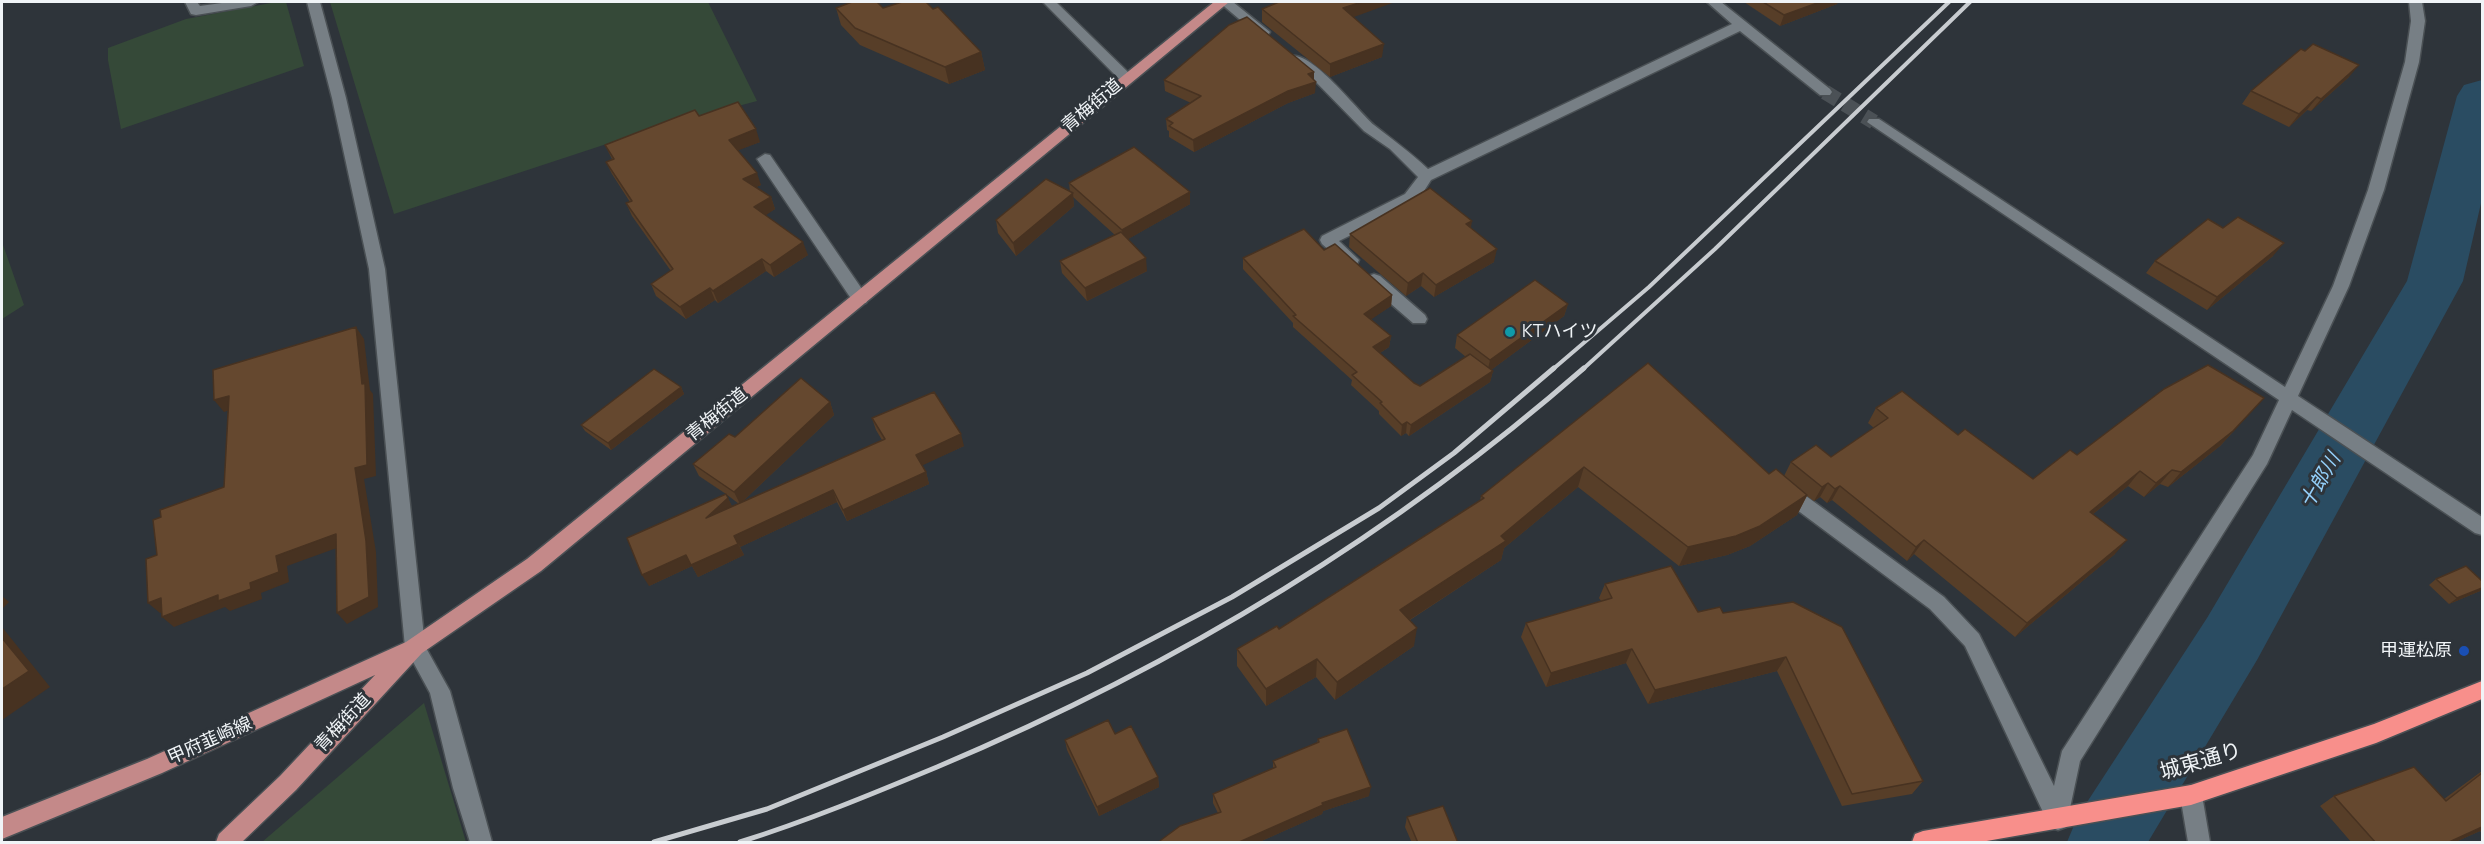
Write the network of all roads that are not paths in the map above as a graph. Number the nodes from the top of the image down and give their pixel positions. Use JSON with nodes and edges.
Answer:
{"nodes":[{"id":1,"x":191,"y":2,"type":"edge"},
{"id":2,"x":251,"y":2,"type":"edge"},
{"id":3,"x":314,"y":2,"type":"edge"},
{"id":4,"x":1049,"y":2,"type":"edge"},
{"id":5,"x":1223,"y":2,"type":"edge"},
{"id":6,"x":1713,"y":2,"type":"edge"},
{"id":7,"x":2416,"y":2,"type":"edge"},
{"id":8,"x":1743,"y":24,"type":"junction"},
{"id":9,"x":1126,"y":78,"type":"junction"},
{"id":10,"x":1825,"y":92,"type":"tunnel mouth"},
{"id":11,"x":1874,"y":122,"type":"tunnel mouth"},
{"id":12,"x":765,"y":159,"type":"dead end"},
{"id":13,"x":1426,"y":176,"type":"junction"},
{"id":14,"x":860,"y":299,"type":"junction"},
{"id":15,"x":1419,"y":319,"type":"dead end"},
{"id":16,"x":2289,"y":397,"type":"junction"},
{"id":17,"x":1771,"y":479,"type":"edge"},
{"id":18,"x":2482,"y":527,"type":"edge"},
{"id":19,"x":415,"y":647,"type":"junction"},
{"id":20,"x":2482,"y":690,"type":"edge"},
{"id":21,"x":2191,"y":795,"type":"junction"},
{"id":22,"x":2058,"y":819,"type":"junction"},
{"id":23,"x":2,"y":828,"type":"edge"},
{"id":24,"x":1982,"y":837,"type":"edge"},
{"id":25,"x":227,"y":843,"type":"edge"},
{"id":26,"x":481,"y":843,"type":"edge"},
{"id":27,"x":1923,"y":843,"type":"edge"},
{"id":28,"x":2199,"y":843,"type":"edge"}],
"edges":[{"from":1,"to":2,"type":"street"},
{"from":3,"to":19,"type":"street"},
{"from":4,"to":9,"type":"street"},
{"from":5,"to":9,"type":"main road","name":"青梅街道"},
{"from":5,"to":13,"type":"street"},
{"from":6,"to":8,"type":"street"},
{"from":7,"to":16,"type":"street"},
{"from":8,"to":10,"type":"street"},
{"from":8,"to":13,"type":"street"},
{"from":9,"to":14,"type":"main road","name":"青梅街道"},
{"from":11,"to":16,"type":"street"},
{"from":12,"to":14,"type":"street"},
{"from":13,"to":15,"type":"street"},
{"from":14,"to":19,"type":"main road","name":"青梅街道"},
{"from":16,"to":18,"type":"street"},
{"from":16,"to":22,"type":"street"},
{"from":17,"to":22,"type":"street"},
{"from":19,"to":23,"type":"main road","name":"甲府韮崎線"},
{"from":19,"to":25,"type":"main road","name":"青梅街道"},
{"from":19,"to":26,"type":"street"},
{"from":20,"to":21,"type":"highway","name":"城東通り"},
{"from":21,"to":22,"type":"highway","name":"城東通り"},
{"from":21,"to":28,"type":"street"},
{"from":22,"to":24,"type":"highway","name":"城東通り"},
{"from":24,"to":27,"type":"highway","name":"城東通り"}]}
